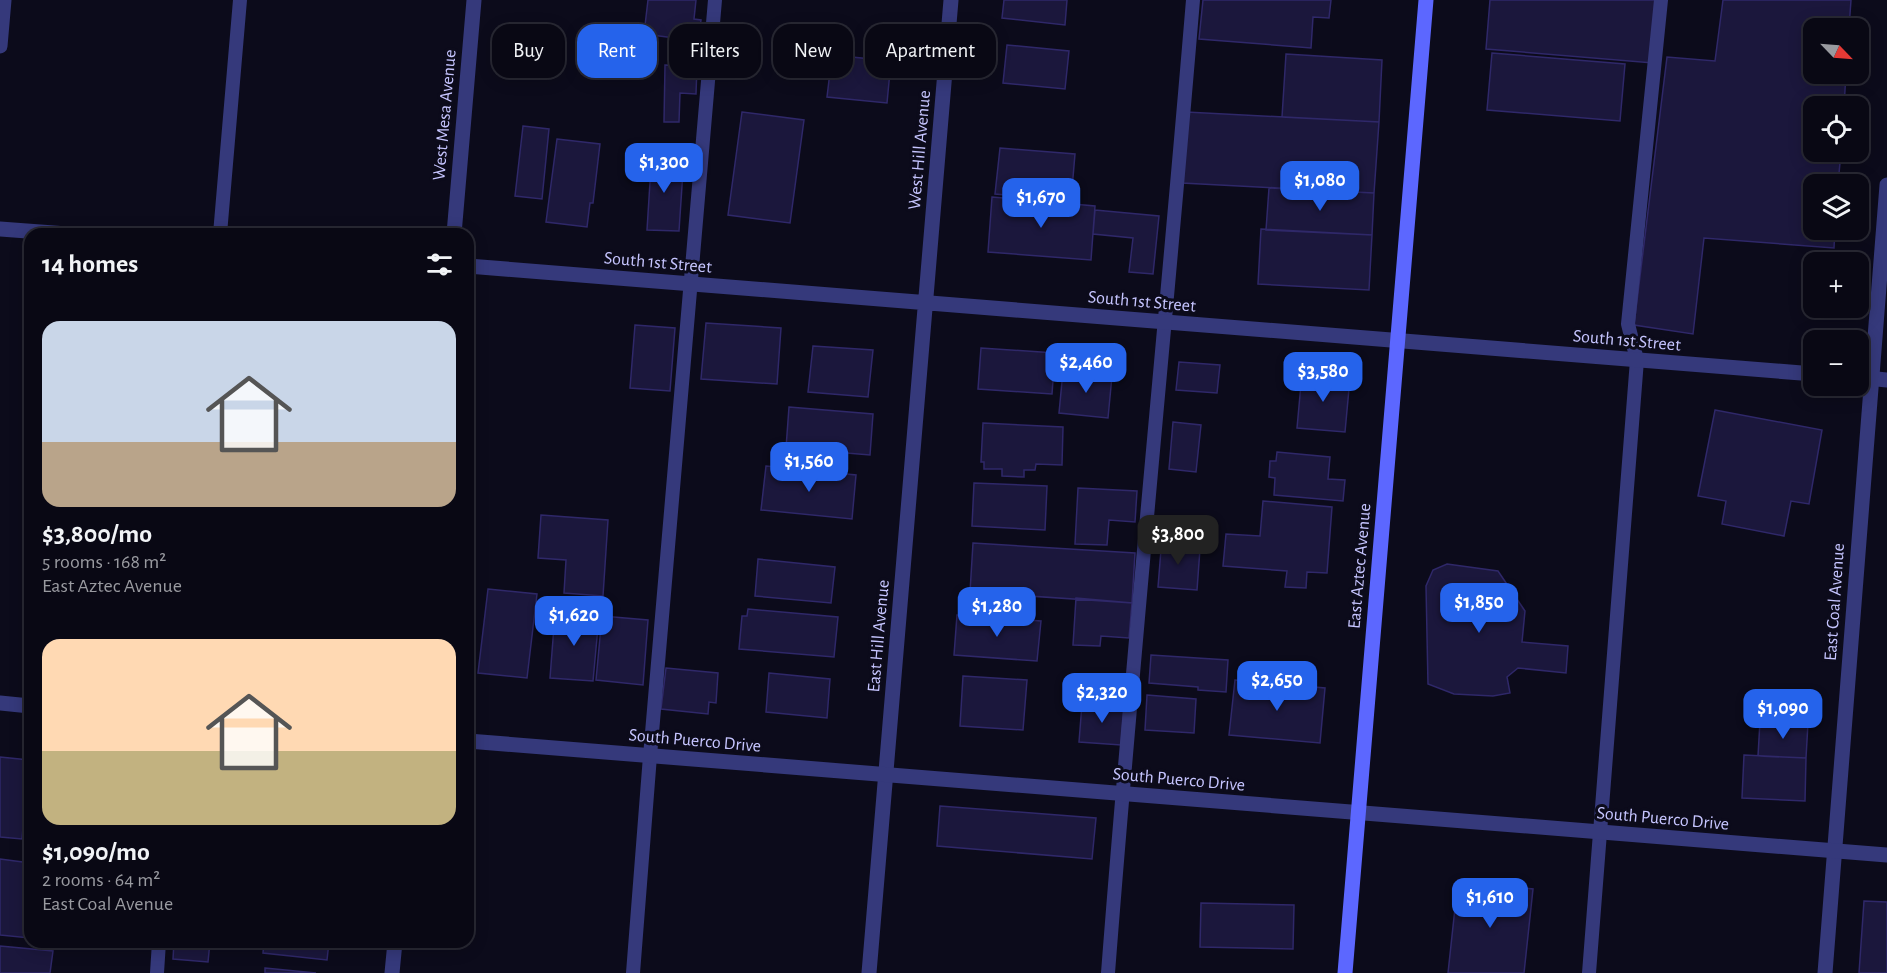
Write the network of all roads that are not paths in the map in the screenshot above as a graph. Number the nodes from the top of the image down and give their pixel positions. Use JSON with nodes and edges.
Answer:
{"nodes":[{"id":1,"x":4,"y":0,"type":"edge"},
{"id":2,"x":240,"y":0,"type":"edge"},
{"id":3,"x":474,"y":0,"type":"edge"},
{"id":4,"x":715,"y":0,"type":"edge"},
{"id":5,"x":951,"y":0,"type":"edge"},
{"id":6,"x":1193,"y":0,"type":"edge"},
{"id":7,"x":1426,"y":0,"type":"edge"},
{"id":8,"x":1661,"y":0,"type":"edge"},
{"id":9,"x":0,"y":46,"type":"edge"},
{"id":10,"x":1887,"y":185,"type":"edge"},
{"id":11,"x":221,"y":228,"type":"edge"},
{"id":12,"x":455,"y":228,"type":"edge"},
{"id":13,"x":0,"y":229,"type":"edge"},
{"id":14,"x":24,"y":231,"type":"edge"},
{"id":15,"x":474,"y":266,"type":"edge"},
{"id":16,"x":691,"y":284,"type":"junction"},
{"id":17,"x":926,"y":303,"type":"junction"},
{"id":18,"x":1166,"y":322,"type":"junction"},
{"id":19,"x":1397,"y":341,"type":"junction"},
{"id":20,"x":1869,"y":343,"type":"edge"},
{"id":21,"x":1637,"y":360,"type":"junction"},
{"id":22,"x":1803,"y":373,"type":"edge"},
{"id":23,"x":1869,"y":378,"type":"edge"},
{"id":24,"x":1887,"y":380,"type":"edge"},
{"id":25,"x":1864,"y":396,"type":"edge"},
{"id":26,"x":0,"y":703,"type":"edge"},
{"id":27,"x":24,"y":705,"type":"edge"},
{"id":28,"x":474,"y":741,"type":"edge"},
{"id":29,"x":650,"y":756,"type":"junction"},
{"id":30,"x":886,"y":775,"type":"junction"},
{"id":31,"x":1122,"y":794,"type":"junction"},
{"id":32,"x":1358,"y":813,"type":"junction"},
{"id":33,"x":1601,"y":832,"type":"junction"},
{"id":34,"x":1835,"y":851,"type":"junction"},
{"id":35,"x":1887,"y":855,"type":"edge"},
{"id":36,"x":159,"y":948,"type":"edge"},
{"id":37,"x":394,"y":948,"type":"edge"},
{"id":38,"x":157,"y":973,"type":"edge"},
{"id":39,"x":392,"y":973,"type":"edge"},
{"id":40,"x":633,"y":973,"type":"edge"},
{"id":41,"x":870,"y":973,"type":"edge"},
{"id":42,"x":1108,"y":973,"type":"edge"},
{"id":43,"x":1345,"y":973,"type":"edge"},
{"id":44,"x":1589,"y":973,"type":"edge"},
{"id":45,"x":1825,"y":973,"type":"edge"}],
"edges":[{"from":1,"to":9,"type":"street"},
{"from":2,"to":11,"type":"lane"},
{"from":3,"to":12,"type":"street","name":"West Mesa Avenue"},
{"from":4,"to":16,"type":"lane"},
{"from":5,"to":17,"type":"street","name":"West Hill Avenue"},
{"from":6,"to":18,"type":"lane"},
{"from":7,"to":19,"type":"main road","name":"East Aztec Avenue"},
{"from":8,"to":21,"type":"lane"},
{"from":10,"to":20,"type":"street","name":"East Coal Avenue"},
{"from":13,"to":14,"type":"street"},
{"from":15,"to":16,"type":"street","name":"South 1st Street"},
{"from":16,"to":17,"type":"street","name":"South 1st Street"},
{"from":16,"to":29,"type":"lane"},
{"from":17,"to":18,"type":"street","name":"South 1st Street"},
{"from":17,"to":30,"type":"street","name":"East Hill Avenue"},
{"from":18,"to":19,"type":"street","name":"South 1st Street"},
{"from":18,"to":31,"type":"lane"},
{"from":19,"to":21,"type":"street","name":"South 1st Street"},
{"from":19,"to":32,"type":"main road","name":"East Aztec Avenue"},
{"from":21,"to":22,"type":"street","name":"South 1st Street"},
{"from":21,"to":33,"type":"lane"},
{"from":23,"to":24,"type":"street"},
{"from":25,"to":34,"type":"street","name":"East Coal Avenue"},
{"from":26,"to":27,"type":"street"},
{"from":28,"to":29,"type":"street","name":"South Puerco Drive"},
{"from":29,"to":30,"type":"street","name":"South Puerco Drive"},
{"from":29,"to":40,"type":"lane"},
{"from":30,"to":31,"type":"street","name":"South Puerco Drive"},
{"from":30,"to":41,"type":"street","name":"East Hill Avenue"},
{"from":31,"to":32,"type":"street","name":"South Puerco Drive"},
{"from":31,"to":42,"type":"lane"},
{"from":32,"to":33,"type":"street","name":"South Puerco Drive"},
{"from":32,"to":43,"type":"main road","name":"East Aztec Avenue"},
{"from":33,"to":34,"type":"street","name":"South Puerco Drive"},
{"from":33,"to":44,"type":"lane"},
{"from":34,"to":35,"type":"street","name":"South Puerco Drive"},
{"from":34,"to":45,"type":"street","name":"East Coal Avenue"},
{"from":36,"to":38,"type":"lane"},
{"from":37,"to":39,"type":"street"}]}
